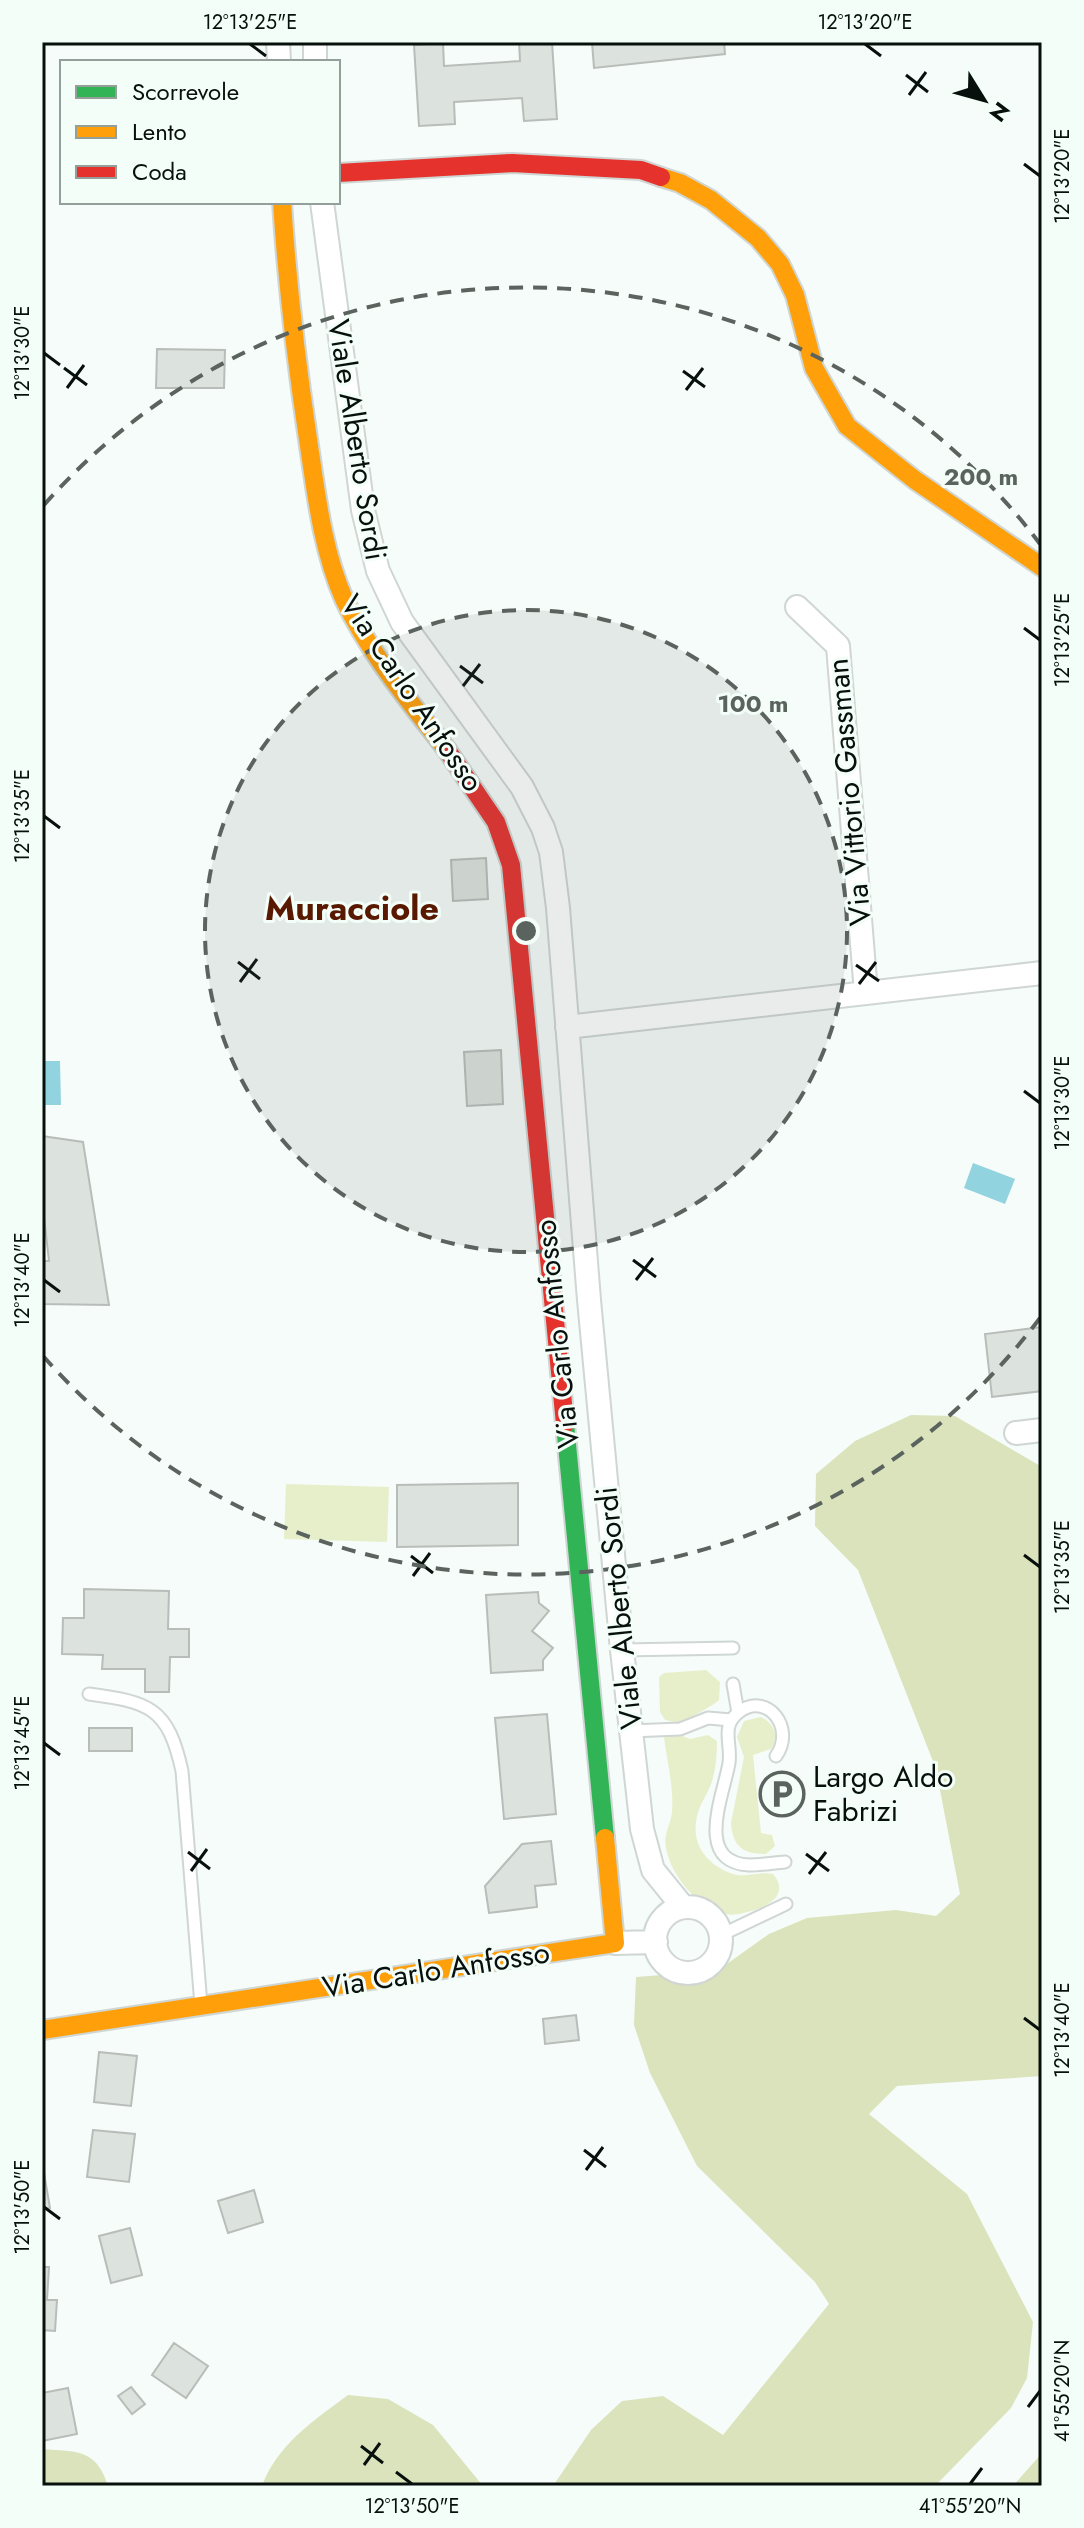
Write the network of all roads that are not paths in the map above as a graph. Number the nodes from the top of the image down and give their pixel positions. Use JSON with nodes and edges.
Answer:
{"nodes":[{"id":1,"x":340,"y":173,"type":"edge"},
{"id":2,"x":282,"y":204,"type":"edge"},
{"id":3,"x":322,"y":204,"type":"edge"},
{"id":4,"x":1042,"y":567,"type":"edge"},
{"id":5,"x":797,"y":607,"type":"dead end"},
{"id":6,"x":1042,"y":973,"type":"edge"},
{"id":7,"x":866,"y":993,"type":"junction"},
{"id":8,"x":567,"y":1027,"type":"junction"},
{"id":9,"x":589,"y":1300,"type":"junction"},
{"id":10,"x":554,"y":1305,"type":"junction"},
{"id":11,"x":1042,"y":1430,"type":"edge"},
{"id":12,"x":1016,"y":1433,"type":"dead end"},
{"id":13,"x":733,"y":1648,"type":"dead end"},
{"id":14,"x":622,"y":1650,"type":"junction"},
{"id":15,"x":733,"y":1684,"type":"dead end"},
{"id":16,"x":89,"y":1694,"type":"dead end"},
{"id":17,"x":734,"y":1716,"type":"junction"},
{"id":18,"x":631,"y":1731,"type":"junction"},
{"id":19,"x":776,"y":1756,"type":"dead end"},
{"id":20,"x":785,"y":1862,"type":"dead end"},
{"id":21,"x":786,"y":1904,"type":"dead end"},
{"id":22,"x":683,"y":1907,"type":"junction"},
{"id":23,"x":721,"y":1935,"type":"junction"},
{"id":24,"x":656,"y":1942,"type":"junction"},
{"id":25,"x":615,"y":1943,"type":"junction"},
{"id":26,"x":201,"y":2006,"type":"junction"},
{"id":27,"x":42,"y":2030,"type":"edge"}],
"edges":[{"from":1,"to":4,"type":"street"},
{"from":2,"to":10,"type":"street","name":"Via Carlo Anfosso"},
{"from":3,"to":8,"type":"street","name":"Viale Alberto Sordi"},
{"from":5,"to":7,"type":"street","name":"Via Vittorio Gassman"},
{"from":6,"to":7,"type":"street"},
{"from":7,"to":8,"type":"street"},
{"from":8,"to":9,"type":"street","name":"Viale Alberto Sordi"},
{"from":9,"to":10,"type":"street"},
{"from":9,"to":14,"type":"street","name":"Viale Alberto Sordi"},
{"from":10,"to":25,"type":"street","name":"Via Carlo Anfosso"},
{"from":11,"to":12,"type":"street"},
{"from":13,"to":14,"type":"lane"},
{"from":14,"to":18,"type":"street","name":"Viale Alberto Sordi"},
{"from":15,"to":17,"type":"lane"},
{"from":16,"to":26,"type":"lane"},
{"from":17,"to":18,"type":"lane"},
{"from":17,"to":19,"type":"lane"},
{"from":17,"to":20,"type":"lane"},
{"from":18,"to":22,"type":"street","name":"Viale Alberto Sordi"},
{"from":21,"to":23,"type":"lane"},
{"from":22,"to":23,"type":"street"},
{"from":22,"to":24,"type":"street"},
{"from":23,"to":24,"type":"street"},
{"from":24,"to":25,"type":"street"},
{"from":25,"to":26,"type":"street","name":"Via Carlo Anfosso"},
{"from":26,"to":27,"type":"street","name":"Via Carlo Anfosso"}]}
